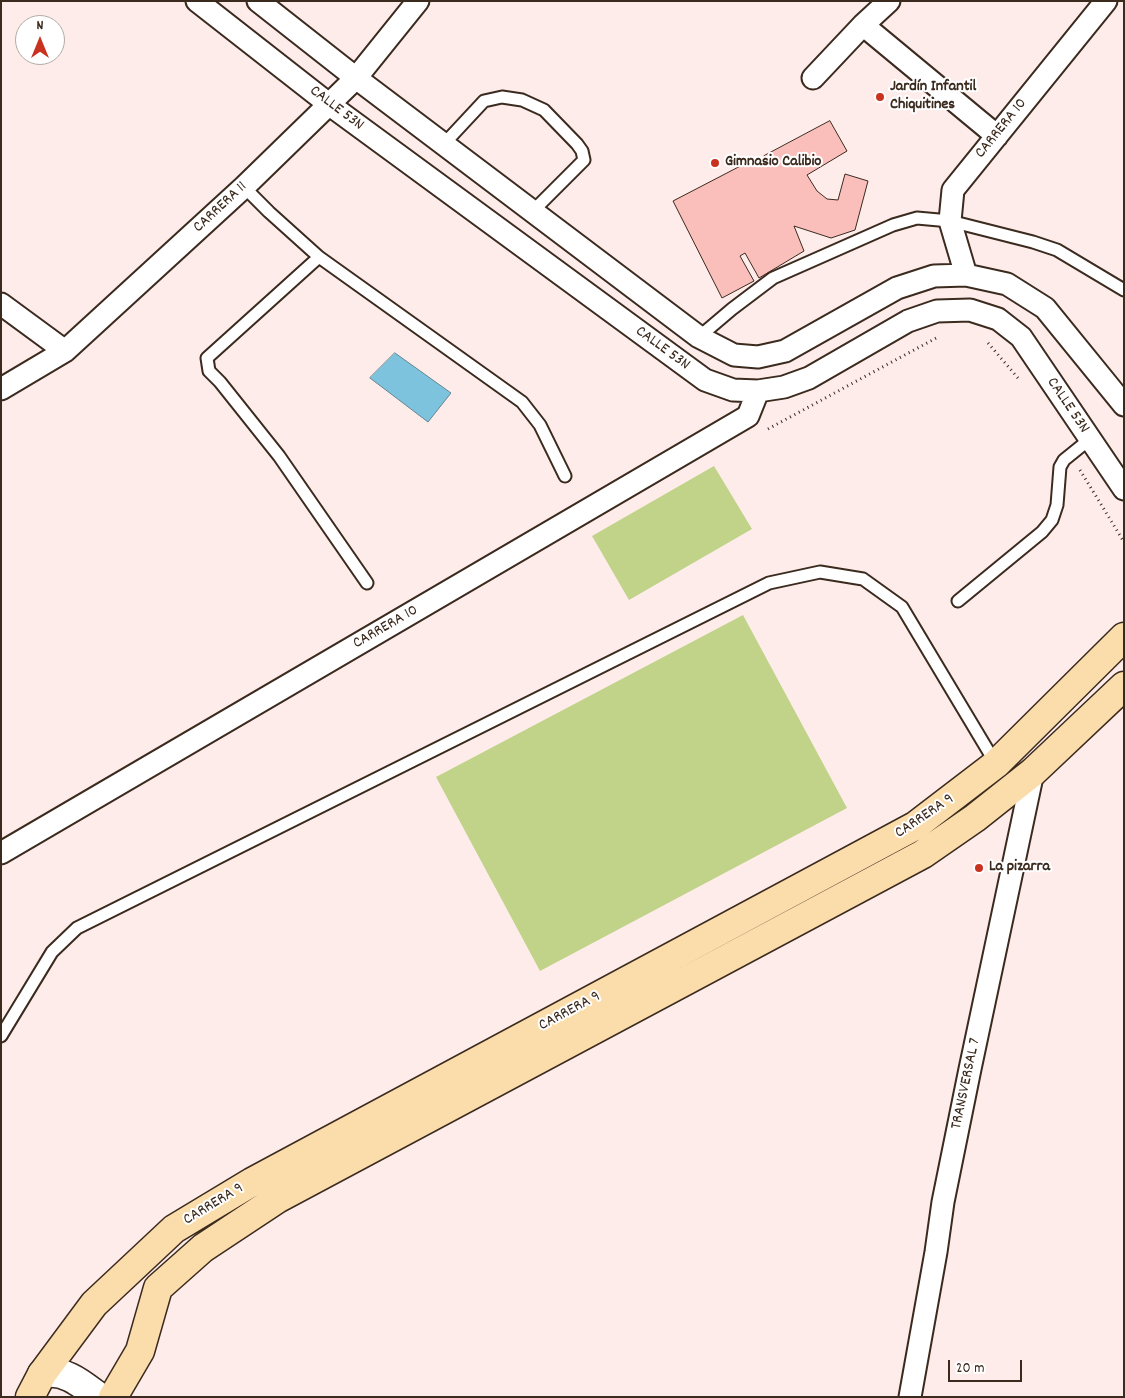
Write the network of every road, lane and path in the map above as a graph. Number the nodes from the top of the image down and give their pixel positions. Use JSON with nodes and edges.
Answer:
{"nodes":[{"id":1,"x":197,"y":1,"type":"edge"},
{"id":2,"x":258,"y":1,"type":"edge"},
{"id":3,"x":418,"y":1,"type":"edge"},
{"id":4,"x":889,"y":1,"type":"edge"},
{"id":5,"x":1106,"y":1,"type":"edge"},
{"id":6,"x":863,"y":25,"type":"junction"},
{"id":7,"x":356,"y":78,"type":"junction"},
{"id":8,"x":813,"y":78,"type":"dead end"},
{"id":9,"x":330,"y":105,"type":"junction"},
{"id":10,"x":997,"y":136,"type":"junction"},
{"id":11,"x":443,"y":145,"type":"junction"},
{"id":12,"x":244,"y":187,"type":"junction"},
{"id":13,"x":532,"y":212,"type":"junction"},
{"id":14,"x":950,"y":221,"type":"junction"},
{"id":15,"x":319,"y":257,"type":"junction"},
{"id":16,"x":966,"y":275,"type":"junction"},
{"id":17,"x":1124,"y":290,"type":"edge"},
{"id":18,"x":1,"y":304,"type":"edge"},
{"id":19,"x":944,"y":334,"type":"dead end"},
{"id":20,"x":699,"y":337,"type":"junction"},
{"id":21,"x":986,"y":340,"type":"dead end"},
{"id":22,"x":65,"y":351,"type":"junction"},
{"id":23,"x":1021,"y":381,"type":"dead end"},
{"id":24,"x":1,"y":389,"type":"edge"},
{"id":25,"x":758,"y":392,"type":"junction"},
{"id":26,"x":1124,"y":405,"type":"edge"},
{"id":27,"x":767,"y":430,"type":"dead end"},
{"id":28,"x":1090,"y":439,"type":"junction"},
{"id":29,"x":1071,"y":454,"type":"junction"},
{"id":30,"x":565,"y":476,"type":"dead end"},
{"id":31,"x":1124,"y":489,"type":"edge"},
{"id":32,"x":1124,"y":542,"type":"edge"},
{"id":33,"x":367,"y":583,"type":"dead end"},
{"id":34,"x":958,"y":601,"type":"dead end"},
{"id":35,"x":1124,"y":637,"type":"edge"},
{"id":36,"x":1124,"y":686,"type":"edge"},
{"id":37,"x":996,"y":764,"type":"junction"},
{"id":38,"x":1033,"y":772,"type":"junction"},
{"id":39,"x":1,"y":853,"type":"edge"},
{"id":40,"x":1,"y":1036,"type":"edge"},
{"id":41,"x":36,"y":1385,"type":"edge"},
{"id":42,"x":100,"y":1397,"type":"edge"},
{"id":43,"x":113,"y":1397,"type":"edge"},
{"id":44,"x":910,"y":1397,"type":"edge"}],
"edges":[{"from":1,"to":9,"type":"street","name":"CALLE 53N"},
{"from":2,"to":7,"type":"street","name":"CALLE 53N"},
{"from":3,"to":7,"type":"street","name":"CARRERA 11"},
{"from":4,"to":6,"type":"street"},
{"from":5,"to":10,"type":"street","name":"CARRERA 10"},
{"from":6,"to":8,"type":"street"},
{"from":6,"to":10,"type":"street"},
{"from":7,"to":9,"type":"street","name":"CARRERA 11"},
{"from":7,"to":11,"type":"street","name":"CALLE 53N"},
{"from":9,"to":12,"type":"street","name":"CARRERA 11"},
{"from":9,"to":25,"type":"street","name":"CALLE 53N"},
{"from":10,"to":14,"type":"street","name":"CARRERA 10"},
{"from":11,"to":13,"type":"street","name":"CALLE 53N"},
{"from":11,"to":13,"type":"lane"},
{"from":12,"to":15,"type":"lane"},
{"from":12,"to":22,"type":"street","name":"CARRERA 11"},
{"from":13,"to":20,"type":"street","name":"CALLE 53N"},
{"from":14,"to":16,"type":"street","name":"CARRERA 10"},
{"from":14,"to":17,"type":"lane"},
{"from":14,"to":20,"type":"lane"},
{"from":15,"to":30,"type":"lane"},
{"from":15,"to":33,"type":"lane"},
{"from":16,"to":20,"type":"street","name":"CALLE 53N"},
{"from":16,"to":26,"type":"street","name":"CALLE 53N"},
{"from":18,"to":22,"type":"street"},
{"from":19,"to":27,"type":"path"},
{"from":21,"to":23,"type":"path"},
{"from":22,"to":24,"type":"street","name":"CARRERA 11"},
{"from":25,"to":28,"type":"street","name":"CALLE 53N"},
{"from":25,"to":39,"type":"street","name":"CARRERA 10"},
{"from":28,"to":29,"type":"lane"},
{"from":28,"to":31,"type":"street","name":"CALLE 53N"},
{"from":29,"to":32,"type":"path"},
{"from":29,"to":34,"type":"lane"},
{"from":35,"to":37,"type":"main road","name":"CARRERA 9"},
{"from":36,"to":38,"type":"main road","name":"CARRERA 9"},
{"from":37,"to":40,"type":"lane"},
{"from":37,"to":41,"type":"main road","name":"CARRERA 9"},
{"from":38,"to":43,"type":"main road","name":"CARRERA 9"},
{"from":38,"to":44,"type":"street","name":"TRANSVERSAL 7"},
{"from":41,"to":42,"type":"main road"}]}
